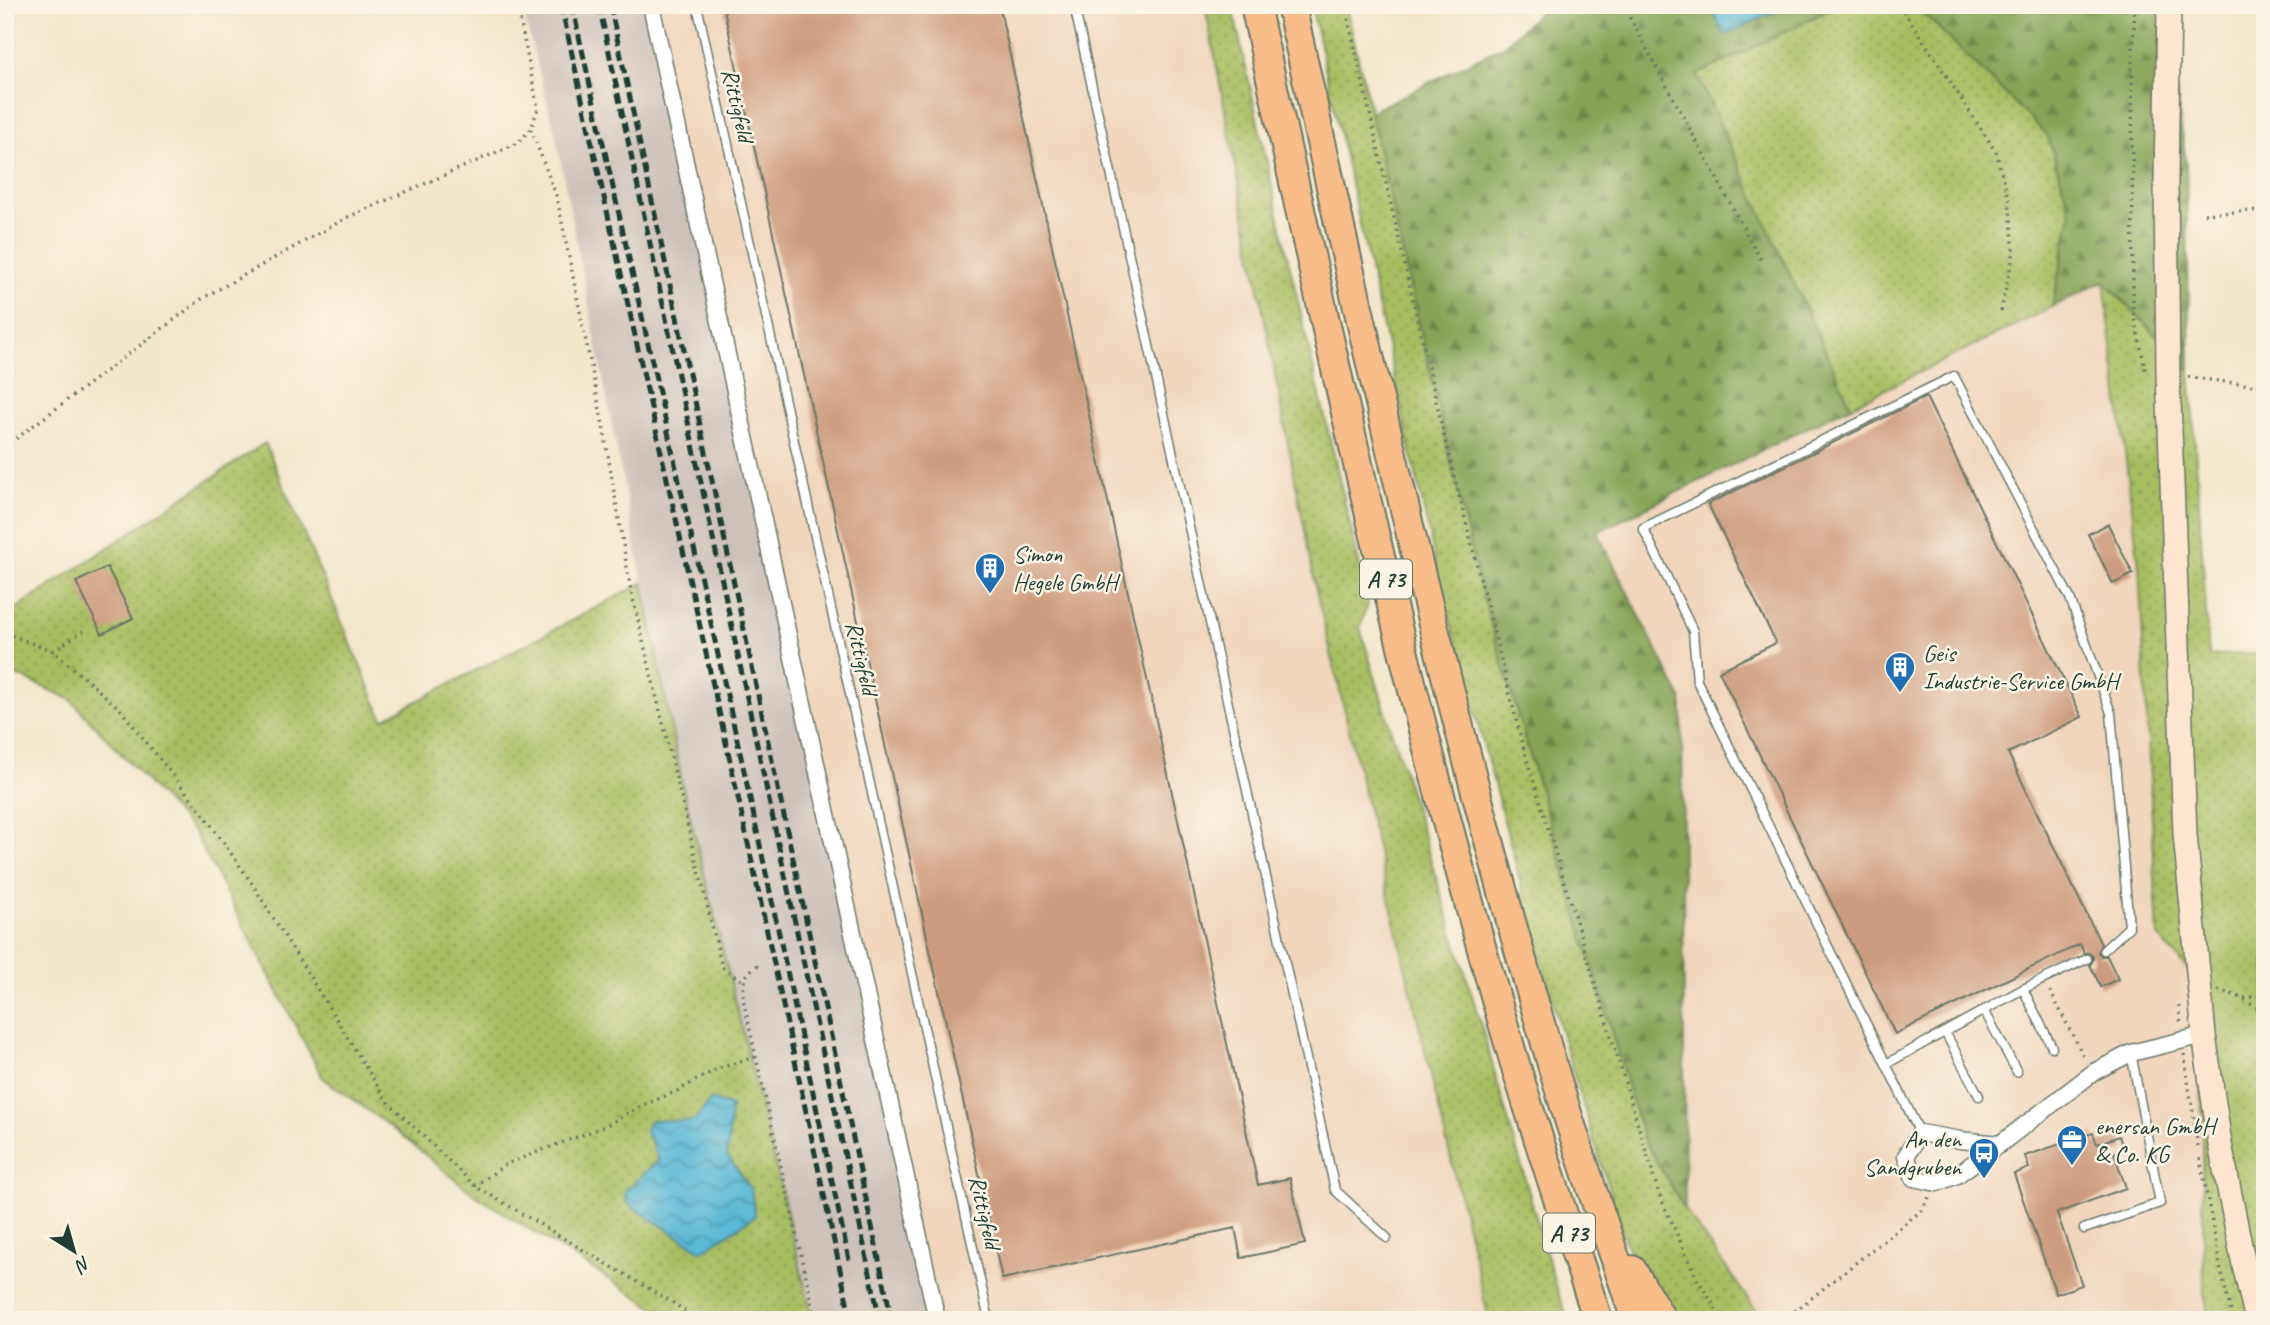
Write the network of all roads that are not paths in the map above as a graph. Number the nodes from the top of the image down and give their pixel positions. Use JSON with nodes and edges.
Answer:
{"nodes":[{"id":1,"x":651,"y":5,"type":"edge"},
{"id":2,"x":696,"y":5,"type":"edge"},
{"id":3,"x":1074,"y":5,"type":"edge"},
{"id":4,"x":1255,"y":5,"type":"edge"},
{"id":5,"x":1291,"y":5,"type":"edge"},
{"id":6,"x":2169,"y":5,"type":"edge"},
{"id":7,"x":2104,"y":950,"type":"dead end"},
{"id":8,"x":2087,"y":959,"type":"dead end"},
{"id":9,"x":2023,"y":989,"type":"junction"},
{"id":10,"x":1984,"y":1010,"type":"junction"},
{"id":11,"x":1945,"y":1031,"type":"junction"},
{"id":12,"x":2204,"y":1035,"type":"junction"},
{"id":13,"x":2052,"y":1046,"type":"dead end"},
{"id":14,"x":2131,"y":1053,"type":"junction"},
{"id":15,"x":1886,"y":1064,"type":"junction"},
{"id":16,"x":2017,"y":1072,"type":"dead end"},
{"id":17,"x":1979,"y":1096,"type":"dead end"},
{"id":18,"x":1920,"y":1133,"type":"junction"},
{"id":19,"x":2000,"y":1144,"type":"junction"},
{"id":20,"x":1604,"y":1222,"type":"junction"},
{"id":21,"x":2084,"y":1229,"type":"dead end"},
{"id":22,"x":1387,"y":1238,"type":"dead end"},
{"id":23,"x":937,"y":1320,"type":"edge"},
{"id":24,"x":989,"y":1320,"type":"edge"},
{"id":25,"x":1598,"y":1320,"type":"edge"},
{"id":26,"x":1636,"y":1320,"type":"edge"},
{"id":27,"x":1662,"y":1320,"type":"edge"},
{"id":28,"x":2257,"y":1320,"type":"edge"}],
"edges":[{"from":1,"to":23,"type":"street"},
{"from":2,"to":24,"type":"lane","name":"Rittigfeld"},
{"from":3,"to":22,"type":"lane"},
{"from":4,"to":25,"type":"highway","number":"A 73"},
{"from":5,"to":20,"type":"highway","number":"A 73"},
{"from":6,"to":12,"type":"main road"},
{"from":7,"to":15,"type":"lane"},
{"from":8,"to":9,"type":"lane"},
{"from":9,"to":10,"type":"lane"},
{"from":9,"to":13,"type":"lane"},
{"from":10,"to":11,"type":"lane"},
{"from":10,"to":16,"type":"lane"},
{"from":11,"to":15,"type":"lane"},
{"from":11,"to":17,"type":"lane"},
{"from":12,"to":14,"type":"street"},
{"from":12,"to":28,"type":"main road"},
{"from":14,"to":19,"type":"street"},
{"from":14,"to":21,"type":"lane"},
{"from":15,"to":18,"type":"lane"},
{"from":18,"to":19,"type":"street"},
{"from":18,"to":19,"type":"street"},
{"from":20,"to":26,"type":"highway","number":"A 73"},
{"from":20,"to":27,"type":"highway"}]}
